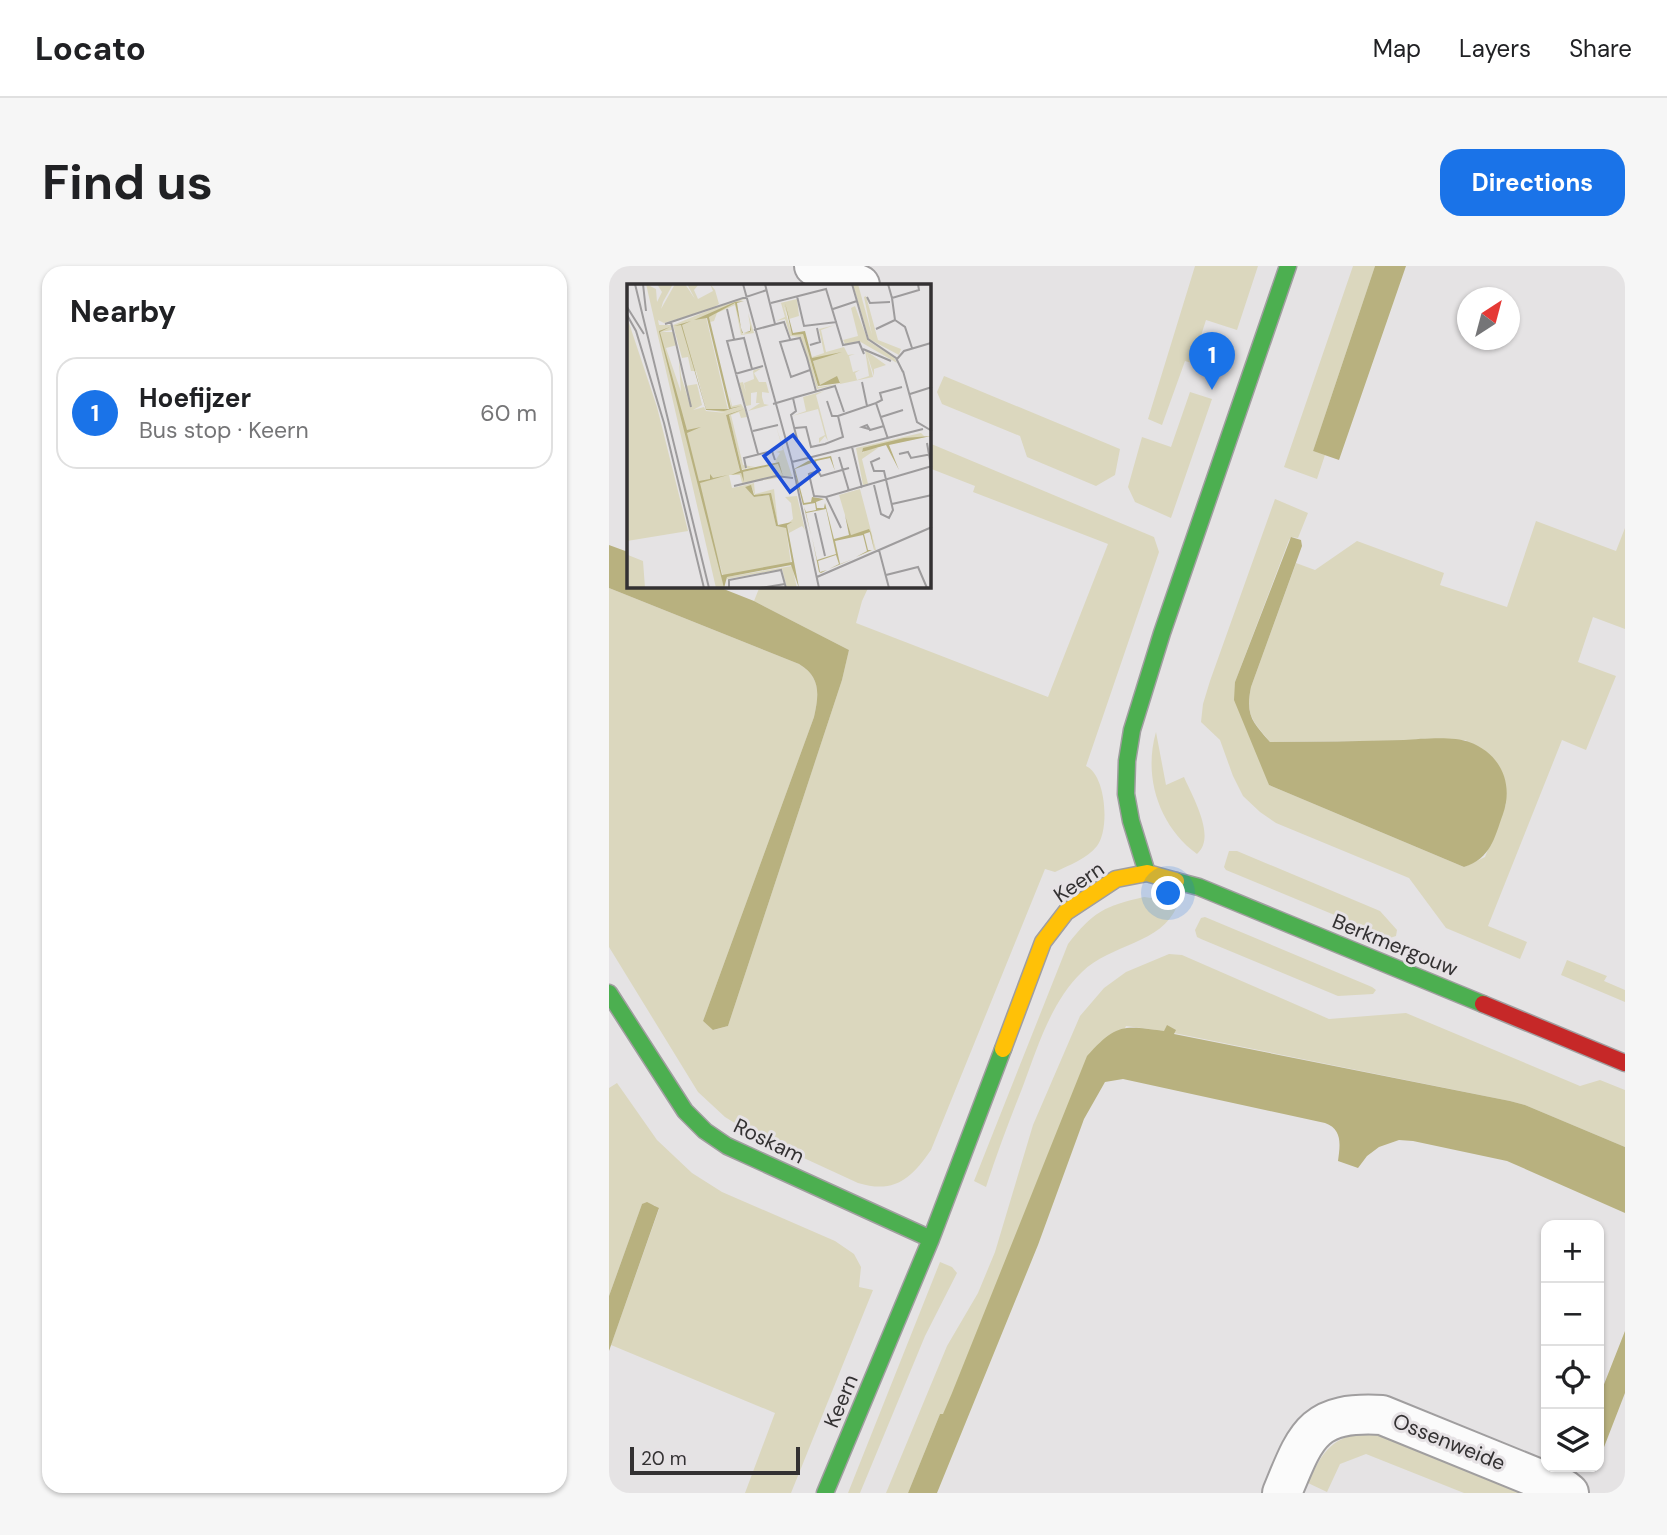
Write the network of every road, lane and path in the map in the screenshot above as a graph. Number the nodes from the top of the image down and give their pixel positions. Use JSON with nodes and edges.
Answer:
{"nodes":[{"id":1,"x":814,"y":266,"type":"edge"},
{"id":2,"x":1288,"y":266,"type":"edge"},
{"id":3,"x":858,"y":284,"type":"edge"},
{"id":4,"x":1147,"y":873,"type":"junction"},
{"id":5,"x":609,"y":993,"type":"edge"},
{"id":6,"x":1625,"y":1063,"type":"edge"},
{"id":7,"x":930,"y":1239,"type":"junction"},
{"id":8,"x":825,"y":1493,"type":"edge"},
{"id":9,"x":1282,"y":1493,"type":"edge"},
{"id":10,"x":1569,"y":1493,"type":"edge"}],
"edges":[{"from":1,"to":3,"type":"street"},
{"from":2,"to":4,"type":"street"},
{"from":4,"to":6,"type":"street","name":"Berkmergouw"},
{"from":4,"to":7,"type":"street","name":"Keern"},
{"from":5,"to":7,"type":"street","name":"Roskam"},
{"from":7,"to":8,"type":"street","name":"Keern"},
{"from":9,"to":10,"type":"street","name":"Ossenweide"}]}
